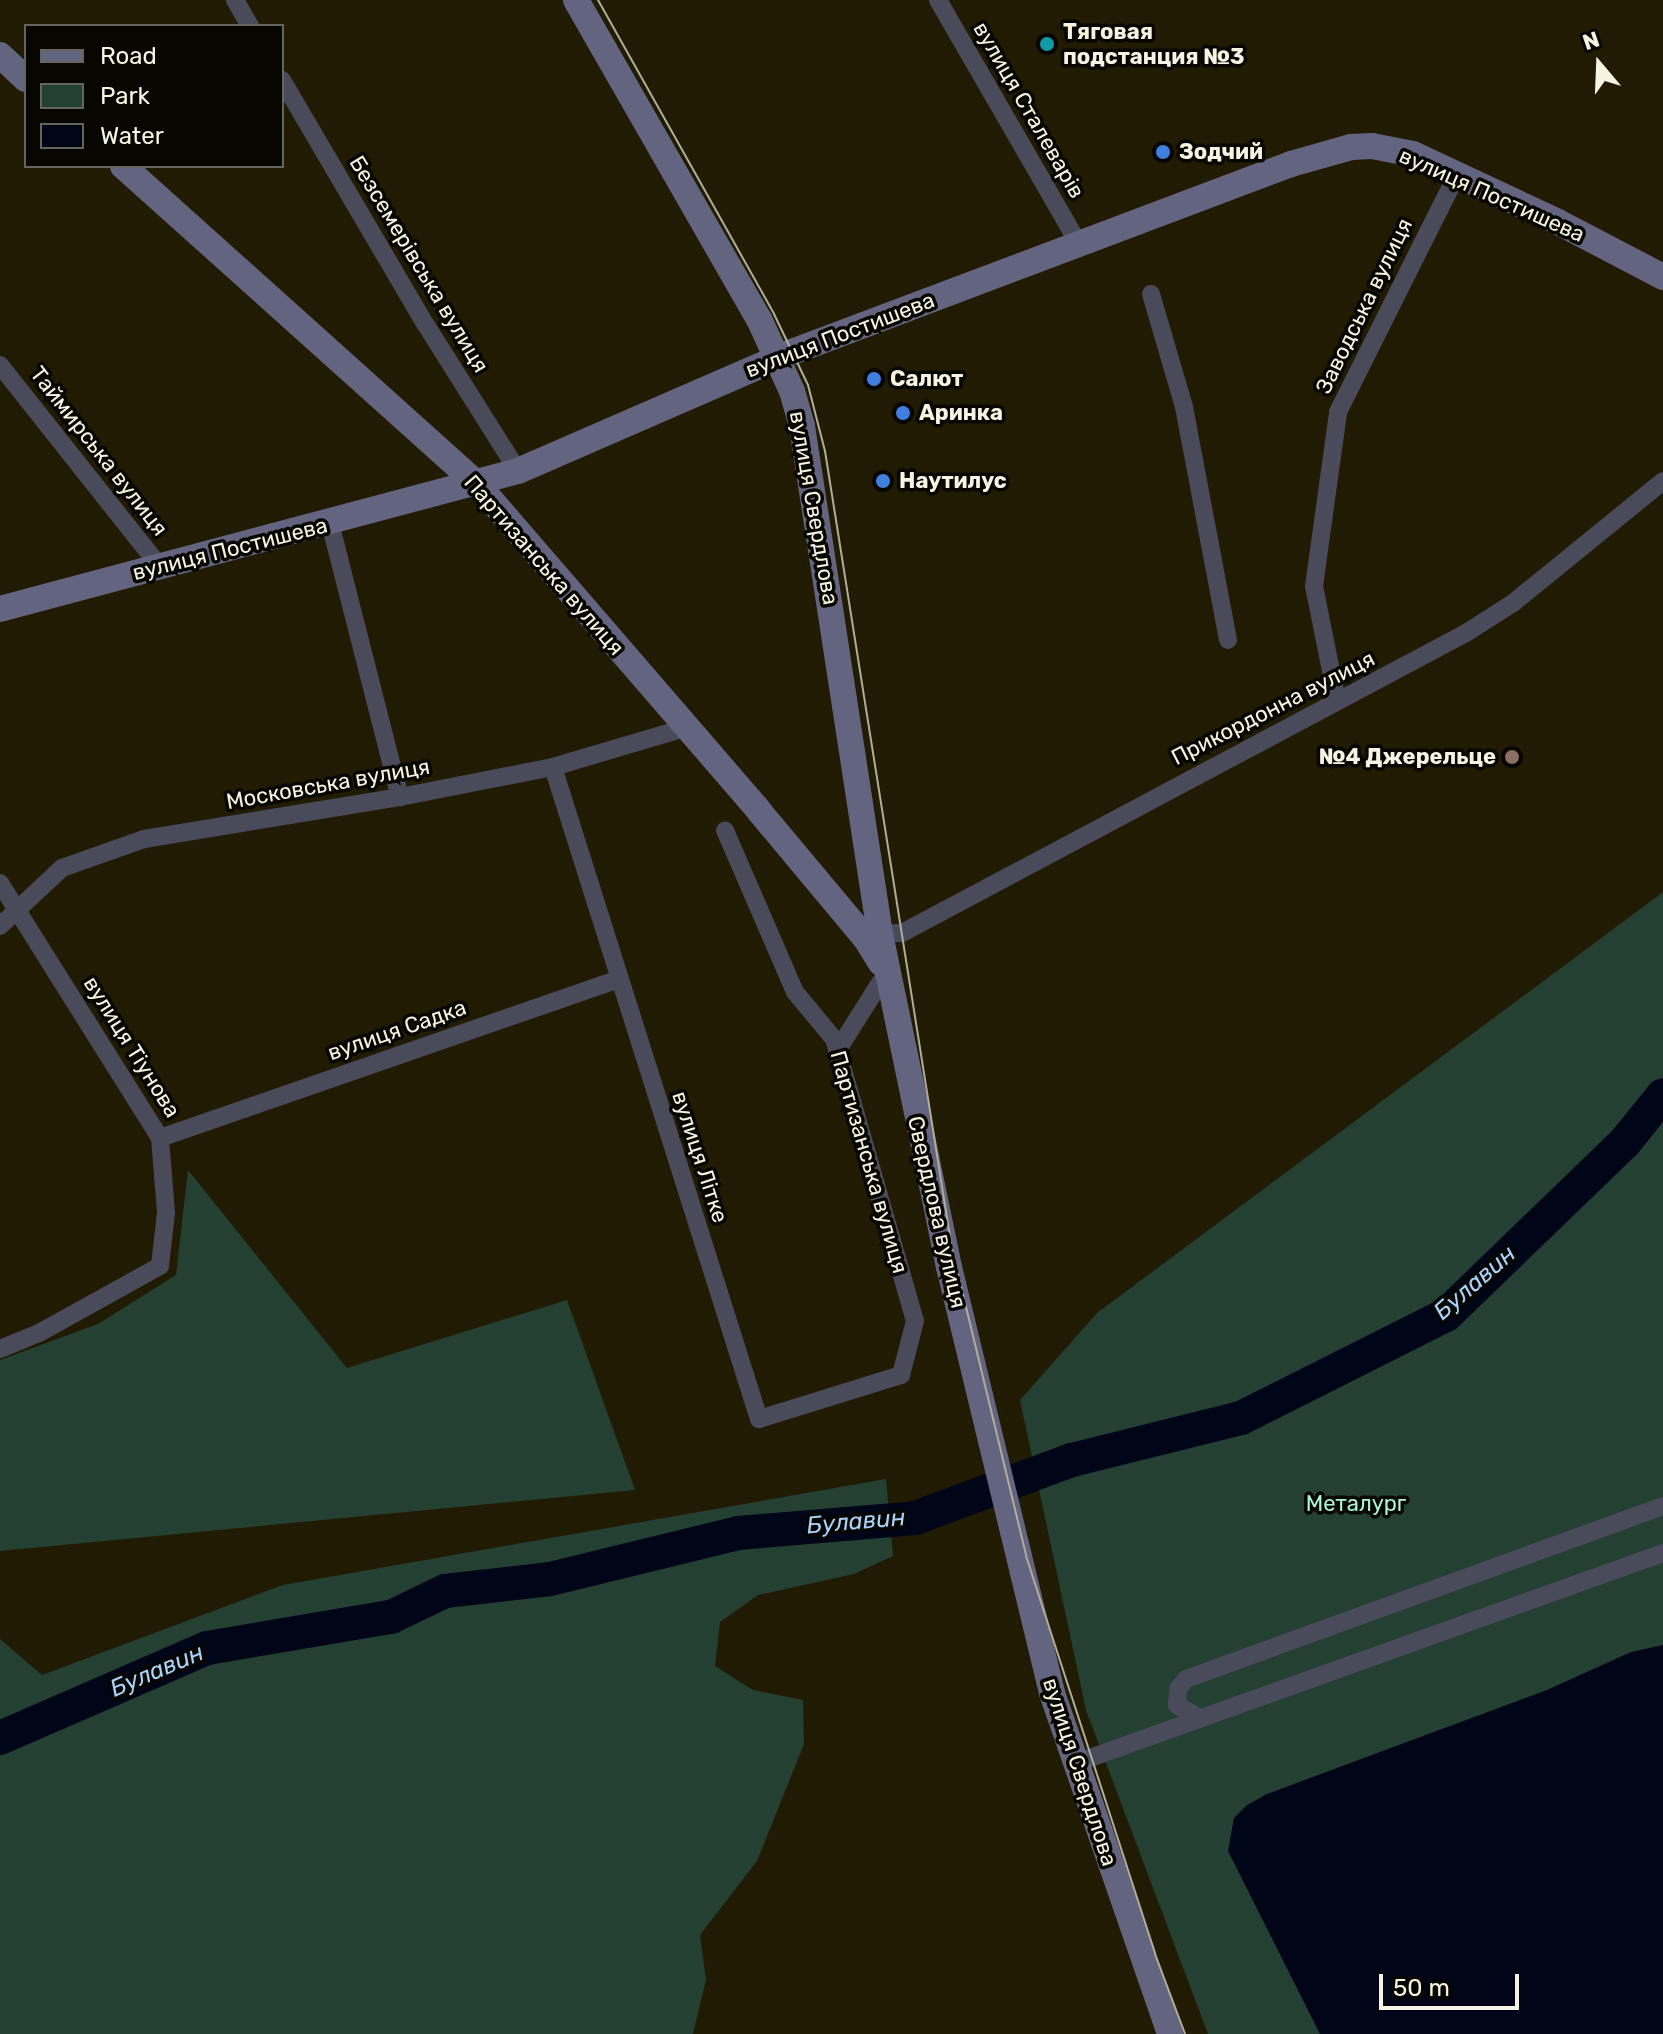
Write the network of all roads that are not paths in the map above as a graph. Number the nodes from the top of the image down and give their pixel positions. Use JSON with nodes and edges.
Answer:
{"nodes":[{"id":1,"x":235,"y":0,"type":"edge"},
{"id":2,"x":576,"y":0,"type":"edge"},
{"id":3,"x":938,"y":0,"type":"edge"},
{"id":4,"x":249,"y":24,"type":"edge"},
{"id":5,"x":0,"y":55,"type":"edge"},
{"id":6,"x":24,"y":77,"type":"edge"},
{"id":7,"x":284,"y":83,"type":"edge"},
{"id":8,"x":125,"y":168,"type":"edge"},
{"id":9,"x":1457,"y":174,"type":"junction"},
{"id":10,"x":1079,"y":244,"type":"junction"},
{"id":11,"x":1663,"y":277,"type":"edge"},
{"id":12,"x":1151,"y":294,"type":"dead end"},
{"id":13,"x":779,"y":357,"type":"junction"},
{"id":14,"x":0,"y":365,"type":"edge"},
{"id":15,"x":518,"y":471,"type":"junction"},
{"id":16,"x":1663,"y":481,"type":"edge"},
{"id":17,"x":478,"y":485,"type":"junction"},
{"id":18,"x":330,"y":523,"type":"junction"},
{"id":19,"x":160,"y":567,"type":"junction"},
{"id":20,"x":0,"y":609,"type":"edge"},
{"id":21,"x":1228,"y":640,"type":"dead end"},
{"id":22,"x":1337,"y":701,"type":"junction"},
{"id":23,"x":685,"y":728,"type":"junction"},
{"id":24,"x":553,"y":767,"type":"junction"},
{"id":25,"x":400,"y":797,"type":"junction"},
{"id":26,"x":725,"y":830,"type":"dead end"},
{"id":27,"x":0,"y":883,"type":"edge"},
{"id":28,"x":16,"y":912,"type":"junction"},
{"id":29,"x":0,"y":926,"type":"edge"},
{"id":30,"x":880,"y":934,"type":"junction"},
{"id":31,"x":887,"y":972,"type":"junction"},
{"id":32,"x":618,"y":979,"type":"junction"},
{"id":33,"x":837,"y":1051,"type":"junction"},
{"id":34,"x":160,"y":1138,"type":"junction"},
{"id":35,"x":0,"y":1349,"type":"edge"},
{"id":36,"x":901,"y":1375,"type":"joint"},
{"id":37,"x":1005,"y":1505,"type":"joint"},
{"id":38,"x":1663,"y":1506,"type":"edge"},
{"id":39,"x":1663,"y":1553,"type":"edge"},
{"id":40,"x":1200,"y":1718,"type":"junction"},
{"id":41,"x":1076,"y":1763,"type":"junction"},
{"id":42,"x":1170,"y":2034,"type":"edge"}],
"edges":[{"from":1,"to":4,"type":"street"},
{"from":2,"to":13,"type":"street","name":"вулиця Свердлова"},
{"from":3,"to":10,"type":"street","name":"вулиця Сталеварів"},
{"from":5,"to":6,"type":"street"},
{"from":7,"to":15,"type":"street","name":"Безсемерівська вулиця"},
{"from":8,"to":17,"type":"street","name":"Партизанська вулиця"},
{"from":9,"to":10,"type":"street","name":"вулиця Постишева"},
{"from":9,"to":11,"type":"street","name":"вулиця Постишева"},
{"from":9,"to":22,"type":"street","name":"Заводська вулиця"},
{"from":10,"to":13,"type":"street","name":"вулиця Постишева"},
{"from":12,"to":21,"type":"street"},
{"from":13,"to":15,"type":"street","name":"вулиця Постишева"},
{"from":13,"to":30,"type":"street","name":"вулиця Свердлова"},
{"from":14,"to":19,"type":"street","name":"Таймирська вулиця"},
{"from":15,"to":17,"type":"street","name":"вулиця Постишева"},
{"from":16,"to":22,"type":"street","name":"Прикордонна вулиця"},
{"from":17,"to":18,"type":"street","name":"вулиця Постишева"},
{"from":17,"to":23,"type":"street","name":"Партизанська вулиця"},
{"from":18,"to":19,"type":"street","name":"вулиця Постишева"},
{"from":18,"to":25,"type":"street"},
{"from":19,"to":20,"type":"street","name":"вулиця Постишева"},
{"from":22,"to":30,"type":"street","name":"Прикордонна вулиця"},
{"from":23,"to":24,"type":"street","name":"Московська вулиця"},
{"from":23,"to":31,"type":"street","name":"Партизанська вулиця"},
{"from":24,"to":25,"type":"street","name":"Московська вулиця"},
{"from":24,"to":32,"type":"street","name":"вулиця Літке"},
{"from":25,"to":28,"type":"street","name":"Московська вулиця"},
{"from":26,"to":33,"type":"street","name":"Партизанська вулиця"},
{"from":27,"to":28,"type":"street","name":"вулиця Тіунова"},
{"from":28,"to":29,"type":"street","name":"Московська вулиця"},
{"from":28,"to":34,"type":"street","name":"вулиця Тіунова"},
{"from":30,"to":31,"type":"street","name":"вулиця Свердлова"},
{"from":31,"to":33,"type":"street"},
{"from":31,"to":37,"type":"street","name":"Свердлова вулиця"},
{"from":32,"to":34,"type":"street","name":"вулиця Садка"},
{"from":32,"to":36,"type":"street","name":"вулиця Літке"},
{"from":33,"to":36,"type":"street","name":"Партизанська вулиця"},
{"from":34,"to":35,"type":"street","name":"вулиця Тіунова"},
{"from":37,"to":41,"type":"street","name":"вулиця Свердлова"},
{"from":38,"to":40,"type":"street"},
{"from":39,"to":40,"type":"street"},
{"from":40,"to":41,"type":"street"},
{"from":41,"to":42,"type":"street","name":"вулиця Свердлова"}]}
